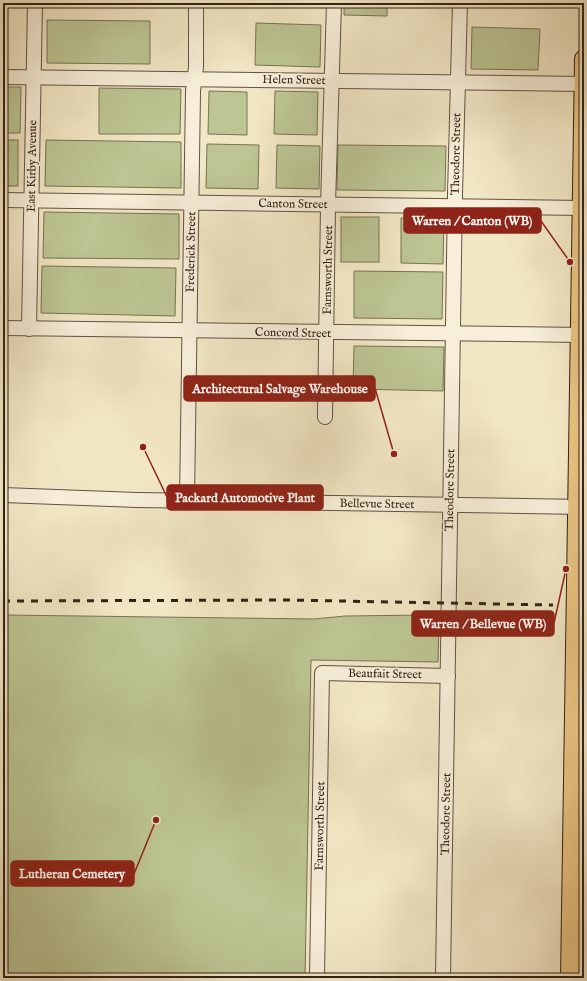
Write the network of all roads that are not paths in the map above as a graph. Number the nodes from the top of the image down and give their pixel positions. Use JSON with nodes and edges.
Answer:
{"nodes":[{"id":1,"x":35,"y":3,"type":"edge"},
{"id":2,"x":196,"y":3,"type":"edge"},
{"id":3,"x":334,"y":3,"type":"edge"},
{"id":4,"x":460,"y":3,"type":"edge"},
{"id":5,"x":584,"y":59,"type":"edge"},
{"id":6,"x":3,"y":77,"type":"edge"},
{"id":7,"x":33,"y":77,"type":"junction"},
{"id":8,"x":194,"y":78,"type":"junction"},
{"id":9,"x":332,"y":81,"type":"junction"},
{"id":10,"x":458,"y":83,"type":"junction"},
{"id":11,"x":584,"y":84,"type":"edge"},
{"id":12,"x":3,"y":200,"type":"edge"},
{"id":13,"x":32,"y":200,"type":"junction"},
{"id":14,"x":192,"y":203,"type":"junction"},
{"id":15,"x":328,"y":205,"type":"junction"},
{"id":16,"x":455,"y":207,"type":"junction"},
{"id":17,"x":583,"y":208,"type":"edge"},
{"id":18,"x":3,"y":328,"type":"edge"},
{"id":19,"x":29,"y":329,"type":"junction"},
{"id":20,"x":190,"y":331,"type":"junction"},
{"id":21,"x":327,"y":333,"type":"junction"},
{"id":22,"x":453,"y":335,"type":"junction"},
{"id":23,"x":582,"y":335,"type":"edge"},
{"id":24,"x":325,"y":417,"type":"dead end"},
{"id":25,"x":3,"y":495,"type":"edge"},
{"id":26,"x":187,"y":501,"type":"junction"},
{"id":27,"x":450,"y":505,"type":"junction"},
{"id":28,"x":580,"y":507,"type":"edge"},
{"id":29,"x":322,"y":673,"type":"joint"},
{"id":30,"x":448,"y":676,"type":"junction"},
{"id":31,"x":579,"y":678,"type":"edge"},
{"id":32,"x":578,"y":883,"type":"edge"},
{"id":33,"x":317,"y":978,"type":"edge"},
{"id":34,"x":443,"y":978,"type":"edge"},
{"id":35,"x":570,"y":978,"type":"edge"}],
"edges":[{"from":1,"to":7,"type":"street","name":"East Kirby Avenue"},
{"from":2,"to":8,"type":"street","name":"Frederick Street"},
{"from":3,"to":9,"type":"street","name":"Farnsworth Street"},
{"from":4,"to":10,"type":"street","name":"Theodore Street"},
{"from":5,"to":11,"type":"main road"},
{"from":6,"to":7,"type":"street","name":"Helen Street"},
{"from":7,"to":8,"type":"street","name":"Helen Street"},
{"from":7,"to":13,"type":"street","name":"East Kirby Avenue"},
{"from":8,"to":9,"type":"street","name":"Helen Street"},
{"from":8,"to":14,"type":"street","name":"Frederick Street"},
{"from":9,"to":10,"type":"street","name":"Helen Street"},
{"from":9,"to":15,"type":"street","name":"Farnsworth Street"},
{"from":10,"to":11,"type":"street","name":"Helen Street"},
{"from":10,"to":16,"type":"street","name":"Theodore Street"},
{"from":11,"to":17,"type":"main road"},
{"from":12,"to":13,"type":"street","name":"Canton Street"},
{"from":13,"to":14,"type":"street","name":"Canton Street"},
{"from":13,"to":19,"type":"street","name":"East Kirby Avenue"},
{"from":14,"to":15,"type":"street","name":"Canton Street"},
{"from":14,"to":20,"type":"street","name":"Frederick Street"},
{"from":15,"to":16,"type":"street","name":"Canton Street"},
{"from":15,"to":21,"type":"street","name":"Farnsworth Street"},
{"from":16,"to":17,"type":"street","name":"Canton Street"},
{"from":16,"to":22,"type":"street","name":"Theodore Street"},
{"from":17,"to":23,"type":"main road"},
{"from":18,"to":19,"type":"street","name":"Concord Street"},
{"from":19,"to":20,"type":"street","name":"Concord Street"},
{"from":20,"to":21,"type":"street","name":"Concord Street"},
{"from":20,"to":26,"type":"street","name":"Frederick Street"},
{"from":21,"to":22,"type":"street","name":"Concord Street"},
{"from":21,"to":24,"type":"street","name":"Farnsworth Street"},
{"from":22,"to":23,"type":"street","name":"Concord Street"},
{"from":22,"to":27,"type":"street","name":"Theodore Street"},
{"from":23,"to":28,"type":"main road"},
{"from":25,"to":26,"type":"street","name":"Bellevue Street"},
{"from":26,"to":27,"type":"street","name":"Bellevue Street"},
{"from":27,"to":28,"type":"street","name":"Bellevue Street"},
{"from":27,"to":30,"type":"street","name":"Theodore Street"},
{"from":28,"to":31,"type":"main road"},
{"from":29,"to":30,"type":"street","name":"Beaufait Street"},
{"from":29,"to":33,"type":"street","name":"Farnsworth Street"},
{"from":30,"to":34,"type":"street","name":"Theodore Street"},
{"from":31,"to":32,"type":"main road"},
{"from":32,"to":35,"type":"main road"}]}
